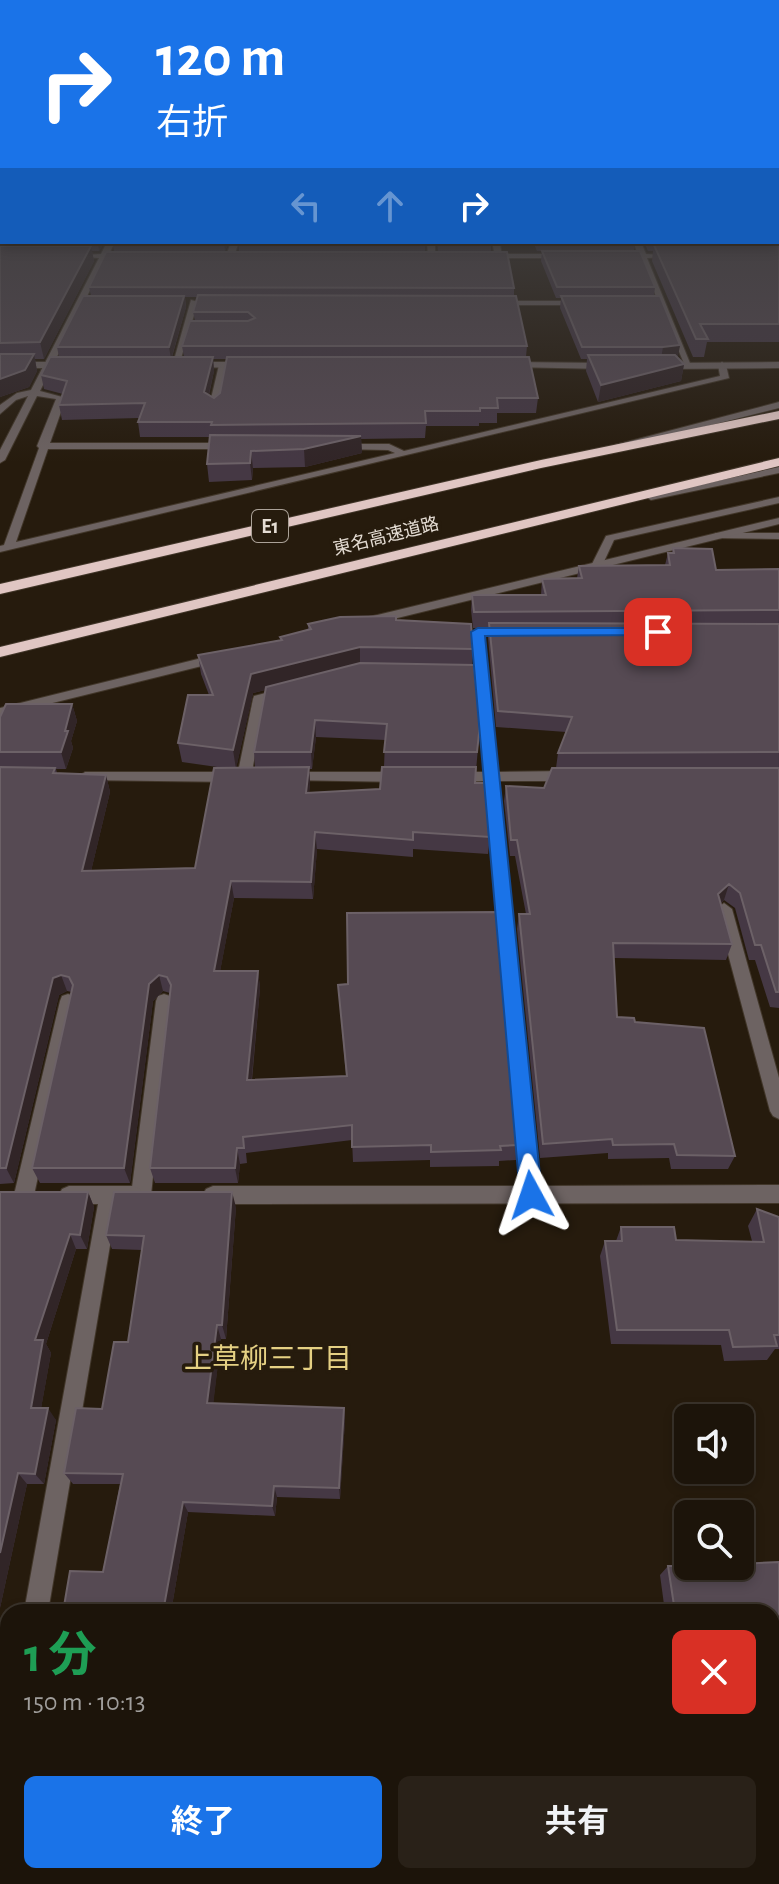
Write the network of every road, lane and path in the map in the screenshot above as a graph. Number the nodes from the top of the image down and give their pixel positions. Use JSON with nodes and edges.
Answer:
{"nodes":[{"id":1,"x":89,"y":288,"type":"edge"},
{"id":2,"x":657,"y":288,"type":"edge"},
{"id":3,"x":82,"y":302,"type":"junction"},
{"id":4,"x":96,"y":302,"type":"edge"},
{"id":5,"x":180,"y":302,"type":"edge"},
{"id":6,"x":194,"y":302,"type":"junction"},
{"id":7,"x":210,"y":302,"type":"edge"},
{"id":8,"x":492,"y":303,"type":"edge"},
{"id":9,"x":586,"y":303,"type":"edge"},
{"id":10,"x":649,"y":303,"type":"edge"},
{"id":11,"x":664,"y":303,"type":"junction"},
{"id":12,"x":186,"y":329,"type":"junction"},
{"id":13,"x":202,"y":329,"type":"edge"},
{"id":14,"x":0,"y":365,"type":"edge"},
{"id":15,"x":48,"y":365,"type":"junction"},
{"id":16,"x":75,"y":365,"type":"edge"},
{"id":17,"x":160,"y":365,"type":"edge"},
{"id":18,"x":175,"y":365,"type":"junction"},
{"id":19,"x":223,"y":365,"type":"junction"},
{"id":20,"x":254,"y":365,"type":"edge"},
{"id":21,"x":502,"y":365,"type":"edge"},
{"id":22,"x":722,"y":365,"type":"junction"},
{"id":23,"x":779,"y":365,"type":"edge"},
{"id":24,"x":611,"y":366,"type":"edge"},
{"id":25,"x":658,"y":366,"type":"edge"},
{"id":26,"x":689,"y":366,"type":"junction"},
{"id":27,"x":36,"y":391,"type":"junction"},
{"id":28,"x":779,"y":405,"type":"edge"},
{"id":29,"x":214,"y":407,"type":"edge"},
{"id":30,"x":0,"y":411,"type":"edge"},
{"id":31,"x":779,"y":415,"type":"edge"},
{"id":32,"x":42,"y":446,"type":"junction"},
{"id":33,"x":247,"y":446,"type":"edge"},
{"id":34,"x":326,"y":447,"type":"edge"},
{"id":35,"x":403,"y":453,"type":"junction"},
{"id":36,"x":0,"y":460,"type":"edge"},
{"id":37,"x":779,"y":462,"type":"edge"},
{"id":38,"x":541,"y":464,"type":"junction"},
{"id":39,"x":779,"y":470,"type":"edge"},
{"id":40,"x":779,"y":500,"type":"edge"},
{"id":41,"x":779,"y":521,"type":"edge"},
{"id":42,"x":497,"y":529,"type":"junction"},
{"id":43,"x":716,"y":536,"type":"junction"},
{"id":44,"x":779,"y":536,"type":"edge"},
{"id":45,"x":4,"y":548,"type":"edge"},
{"id":46,"x":597,"y":566,"type":"junction"},
{"id":47,"x":0,"y":589,"type":"edge"},
{"id":48,"x":361,"y":623,"type":"edge"},
{"id":49,"x":486,"y":632,"type":"edge"},
{"id":50,"x":3,"y":652,"type":"dead end"},
{"id":51,"x":227,"y":656,"type":"edge"},
{"id":52,"x":302,"y":688,"type":"edge"},
{"id":53,"x":0,"y":712,"type":"edge"},
{"id":54,"x":587,"y":776,"type":"edge"},
{"id":55,"x":76,"y":777,"type":"edge"},
{"id":56,"x":244,"y":777,"type":"junction"},
{"id":57,"x":414,"y":777,"type":"edge"},
{"id":58,"x":445,"y":777,"type":"edge"},
{"id":59,"x":492,"y":777,"type":"junction"},
{"id":60,"x":724,"y":909,"type":"edge"},
{"id":61,"x":68,"y":1001,"type":"edge"},
{"id":62,"x":164,"y":1001,"type":"dead end"},
{"id":63,"x":779,"y":1111,"type":"edge"},
{"id":64,"x":779,"y":1194,"type":"edge"},
{"id":65,"x":0,"y":1195,"type":"edge"},
{"id":66,"x":38,"y":1195,"type":"junction"},
{"id":67,"x":109,"y":1195,"type":"junction"},
{"id":68,"x":186,"y":1195,"type":"edge"},
{"id":69,"x":531,"y":1195,"type":"junction"},
{"id":70,"x":37,"y":1604,"type":"edge"}],
"edges":[{"from":1,"to":3,"type":"street"},
{"from":2,"to":11,"type":"street"},
{"from":3,"to":4,"type":"street"},
{"from":3,"to":15,"type":"street"},
{"from":5,"to":6,"type":"street"},
{"from":6,"to":7,"type":"street"},
{"from":6,"to":12,"type":"street"},
{"from":8,"to":9,"type":"street"},
{"from":10,"to":11,"type":"street"},
{"from":11,"to":26,"type":"street"},
{"from":12,"to":13,"type":"street"},
{"from":12,"to":18,"type":"street"},
{"from":14,"to":15,"type":"street"},
{"from":15,"to":16,"type":"street"},
{"from":15,"to":27,"type":"street"},
{"from":17,"to":18,"type":"street"},
{"from":18,"to":19,"type":"street"},
{"from":19,"to":20,"type":"street"},
{"from":19,"to":29,"type":"street"},
{"from":21,"to":24,"type":"street"},
{"from":22,"to":23,"type":"street"},
{"from":22,"to":26,"type":"street"},
{"from":22,"to":35,"type":"street"},
{"from":25,"to":26,"type":"street"},
{"from":27,"to":30,"type":"street"},
{"from":27,"to":32,"type":"street"},
{"from":27,"to":36,"type":"street"},
{"from":28,"to":38,"type":"street"},
{"from":31,"to":38,"type":"highway","name":"東名高速道路","number":"E1"},
{"from":32,"to":33,"type":"street"},
{"from":32,"to":45,"type":"street"},
{"from":34,"to":35,"type":"street"},
{"from":35,"to":45,"type":"street"},
{"from":37,"to":42,"type":"highway","name":"東名高速道路"},
{"from":38,"to":47,"type":"highway","name":"東名高速道路","number":"E1"},
{"from":39,"to":42,"type":"street"},
{"from":40,"to":46,"type":"street"},
{"from":41,"to":43,"type":"street"},
{"from":42,"to":50,"type":"highway","name":"東名高速道路"},
{"from":43,"to":44,"type":"street"},
{"from":43,"to":46,"type":"street"},
{"from":46,"to":48,"type":"street"},
{"from":49,"to":59,"type":"street"},
{"from":51,"to":53,"type":"street"},
{"from":52,"to":56,"type":"street"},
{"from":54,"to":59,"type":"street"},
{"from":55,"to":56,"type":"street"},
{"from":56,"to":57,"type":"street"},
{"from":58,"to":59,"type":"street"},
{"from":59,"to":69,"type":"street"},
{"from":60,"to":63,"type":"street"},
{"from":61,"to":66,"type":"street"},
{"from":62,"to":67,"type":"street"},
{"from":64,"to":69,"type":"street"},
{"from":65,"to":66,"type":"street"},
{"from":66,"to":67,"type":"street"},
{"from":67,"to":70,"type":"street"},
{"from":68,"to":69,"type":"street"}]}
